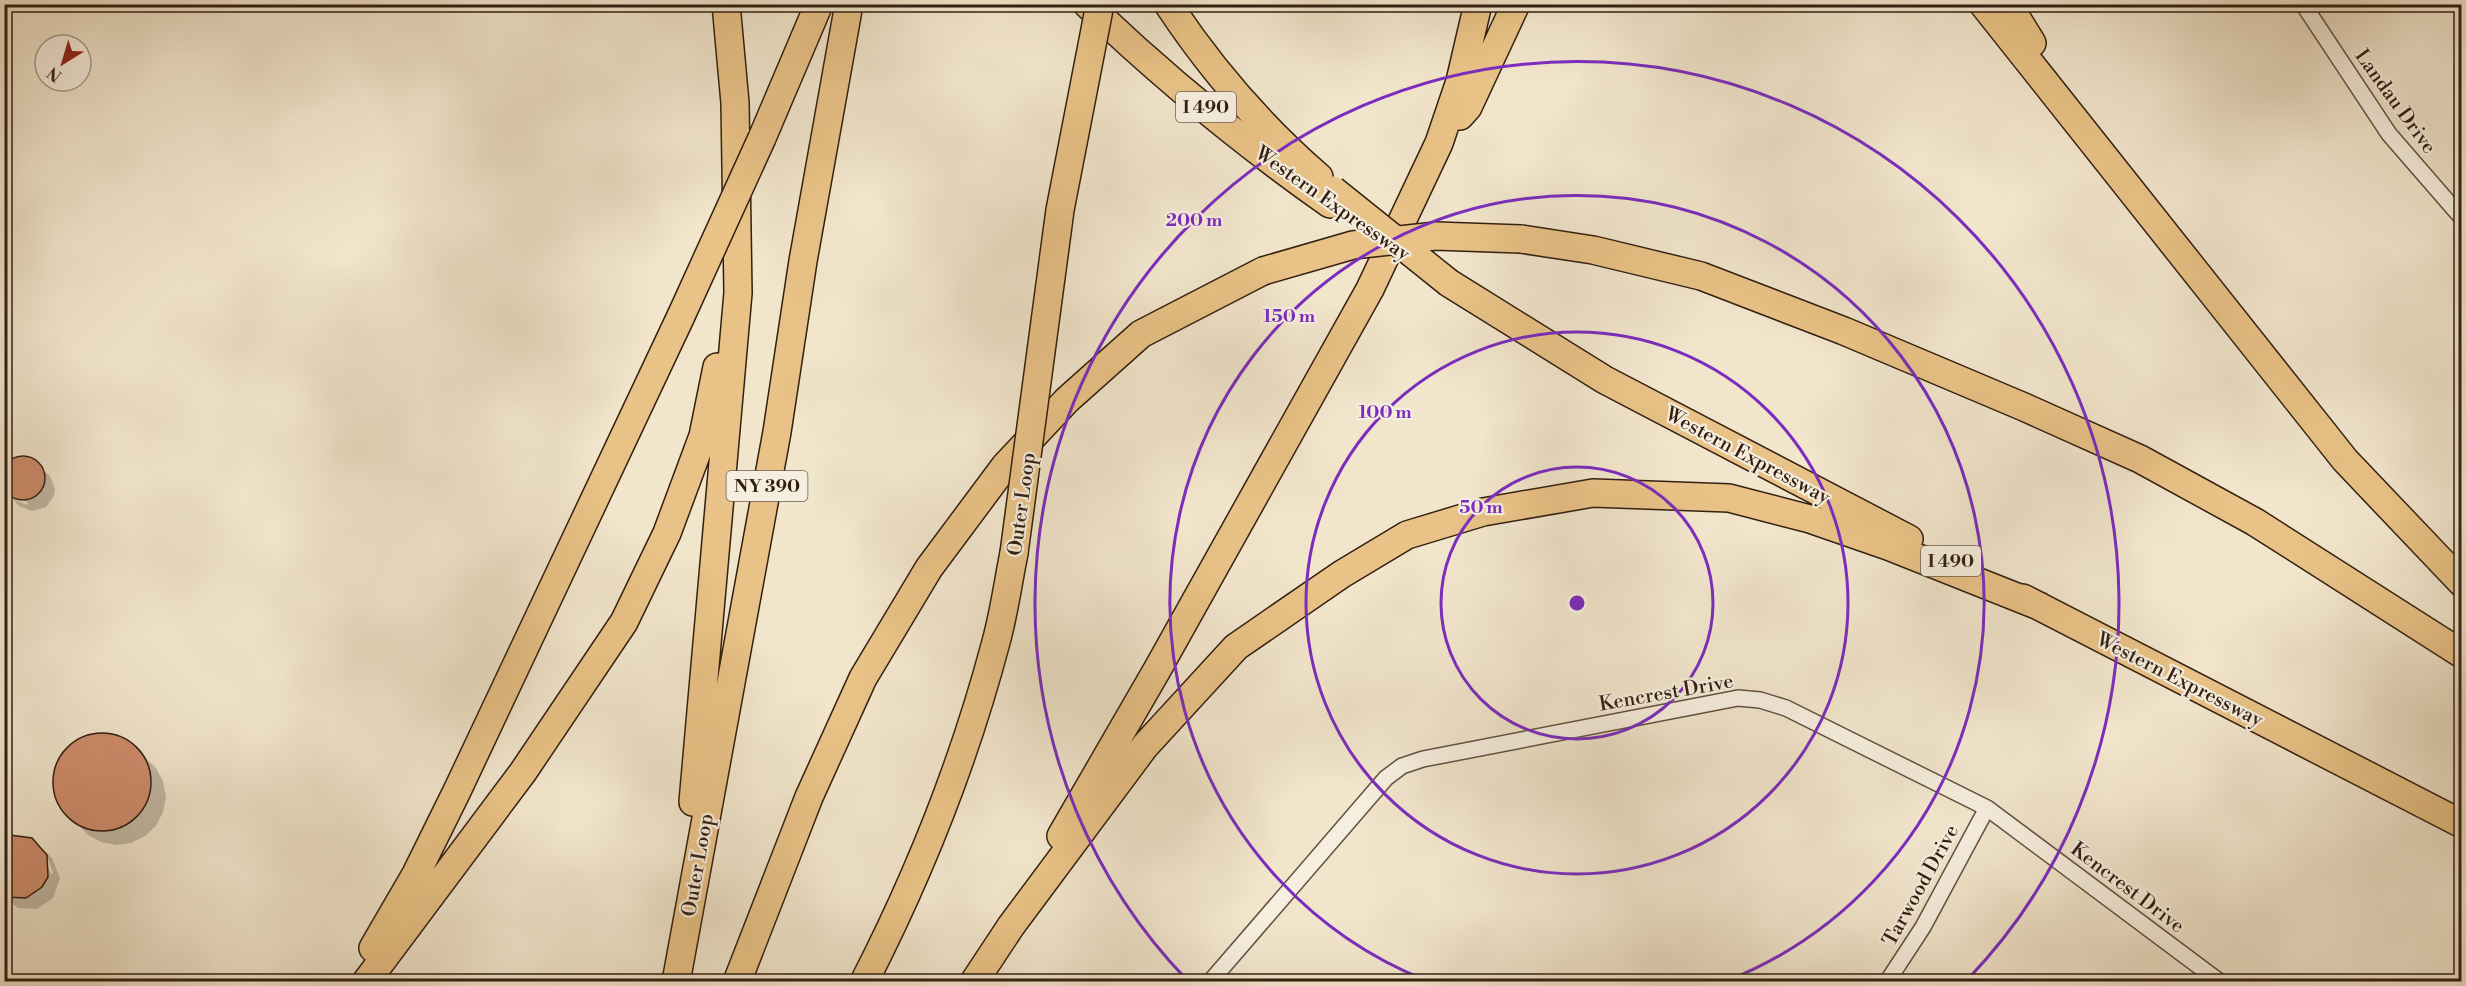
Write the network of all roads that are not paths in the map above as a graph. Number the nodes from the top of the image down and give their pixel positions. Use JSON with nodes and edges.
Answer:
{"nodes":[{"id":1,"x":726,"y":4,"type":"edge"},
{"id":2,"x":819,"y":4,"type":"edge"},
{"id":3,"x":849,"y":4,"type":"edge"},
{"id":4,"x":1087,"y":4,"type":"edge"},
{"id":5,"x":1100,"y":4,"type":"edge"},
{"id":6,"x":1168,"y":4,"type":"edge"},
{"id":7,"x":1478,"y":4,"type":"edge"},
{"id":8,"x":1516,"y":4,"type":"edge"},
{"id":9,"x":1983,"y":4,"type":"edge"},
{"id":10,"x":2008,"y":4,"type":"edge"},
{"id":11,"x":2303,"y":4,"type":"edge"},
{"id":12,"x":1439,"y":143,"type":"junction"},
{"id":13,"x":1332,"y":197,"type":"junction"},
{"id":14,"x":2153,"y":216,"type":"junction"},
{"id":15,"x":2462,"y":218,"type":"edge"},
{"id":16,"x":738,"y":260,"type":"junction"},
{"id":17,"x":2462,"y":583,"type":"edge"},
{"id":18,"x":2040,"y":606,"type":"junction"},
{"id":19,"x":2462,"y":654,"type":"edge"},
{"id":20,"x":1987,"y":808,"type":"junction"},
{"id":21,"x":2462,"y":824,"type":"edge"},
{"id":22,"x":1011,"y":926,"type":"junction"},
{"id":23,"x":677,"y":974,"type":"edge"},
{"id":24,"x":353,"y":981,"type":"edge"},
{"id":25,"x":366,"y":981,"type":"edge"},
{"id":26,"x":737,"y":981,"type":"edge"},
{"id":27,"x":864,"y":981,"type":"edge"},
{"id":28,"x":974,"y":981,"type":"edge"},
{"id":29,"x":1210,"y":981,"type":"edge"},
{"id":30,"x":1887,"y":981,"type":"edge"},
{"id":31,"x":2220,"y":981,"type":"edge"}],
"edges":[{"from":1,"to":16,"type":"highway"},
{"from":2,"to":24,"type":"highway","bridge":true},
{"from":3,"to":23,"type":"highway","name":"Outer Loop","number":"NY 390"},
{"from":4,"to":13,"type":"highway","name":"Western Expressway","number":"I 490"},
{"from":5,"to":27,"type":"highway","name":"Outer Loop","bridge":true},
{"from":6,"to":13,"type":"highway"},
{"from":7,"to":12,"type":"highway"},
{"from":8,"to":12,"type":"highway"},
{"from":9,"to":14,"type":"highway"},
{"from":10,"to":14,"type":"highway"},
{"from":11,"to":15,"type":"street","name":"Landau Drive"},
{"from":12,"to":22,"type":"highway"},
{"from":13,"to":18,"type":"highway","name":"Western Expressway","number":"I 490","bridge":true},
{"from":14,"to":17,"type":"highway"},
{"from":16,"to":23,"type":"highway"},
{"from":16,"to":25,"type":"highway"},
{"from":18,"to":21,"type":"highway","name":"Western Expressway","number":"I 490"},
{"from":18,"to":22,"type":"highway"},
{"from":19,"to":26,"type":"highway","bridge":true},
{"from":20,"to":29,"type":"street","name":"Kencrest Drive"},
{"from":20,"to":30,"type":"street","name":"Tarwood Drive"},
{"from":20,"to":31,"type":"street","name":"Kencrest Drive"},
{"from":22,"to":28,"type":"highway"}]}
